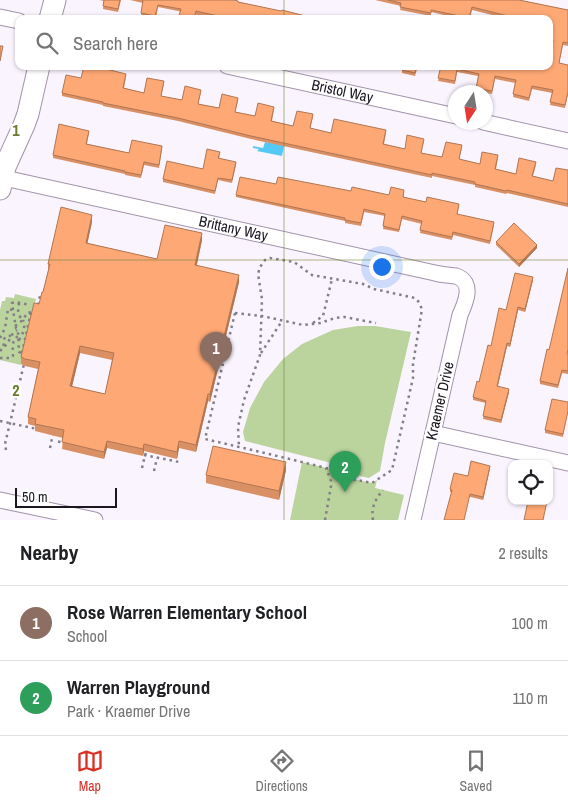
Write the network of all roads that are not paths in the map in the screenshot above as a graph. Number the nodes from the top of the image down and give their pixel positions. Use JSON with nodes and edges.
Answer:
{"nodes":[{"id":1,"x":55,"y":0,"type":"edge"},
{"id":2,"x":51,"y":15,"type":"edge"},
{"id":3,"x":0,"y":17,"type":"edge"},
{"id":4,"x":15,"y":19,"type":"edge"},
{"id":5,"x":38,"y":70,"type":"edge"},
{"id":6,"x":245,"y":70,"type":"edge"},
{"id":7,"x":448,"y":114,"type":"edge"},
{"id":8,"x":493,"y":124,"type":"edge"},
{"id":9,"x":568,"y":141,"type":"edge"},
{"id":10,"x":1,"y":181,"type":"edge"},
{"id":11,"x":464,"y":282,"type":"joint"},
{"id":12,"x":433,"y":433,"type":"junction"},
{"id":13,"x":568,"y":463,"type":"edge"},
{"id":14,"x":0,"y":500,"type":"edge"},
{"id":15,"x":95,"y":520,"type":"edge"},
{"id":16,"x":413,"y":520,"type":"edge"}],
"edges":[{"from":1,"to":2,"type":"main road"},
{"from":3,"to":4,"type":"street"},
{"from":5,"to":10,"type":"main road"},
{"from":6,"to":7,"type":"street","name":"Bristol Way"},
{"from":8,"to":9,"type":"street"},
{"from":10,"to":11,"type":"street","name":"Brittany Way"},
{"from":11,"to":12,"type":"street","name":"Kraemer Drive"},
{"from":12,"to":13,"type":"street"},
{"from":12,"to":16,"type":"street","name":"Kraemer Drive"},
{"from":14,"to":15,"type":"street"}]}
